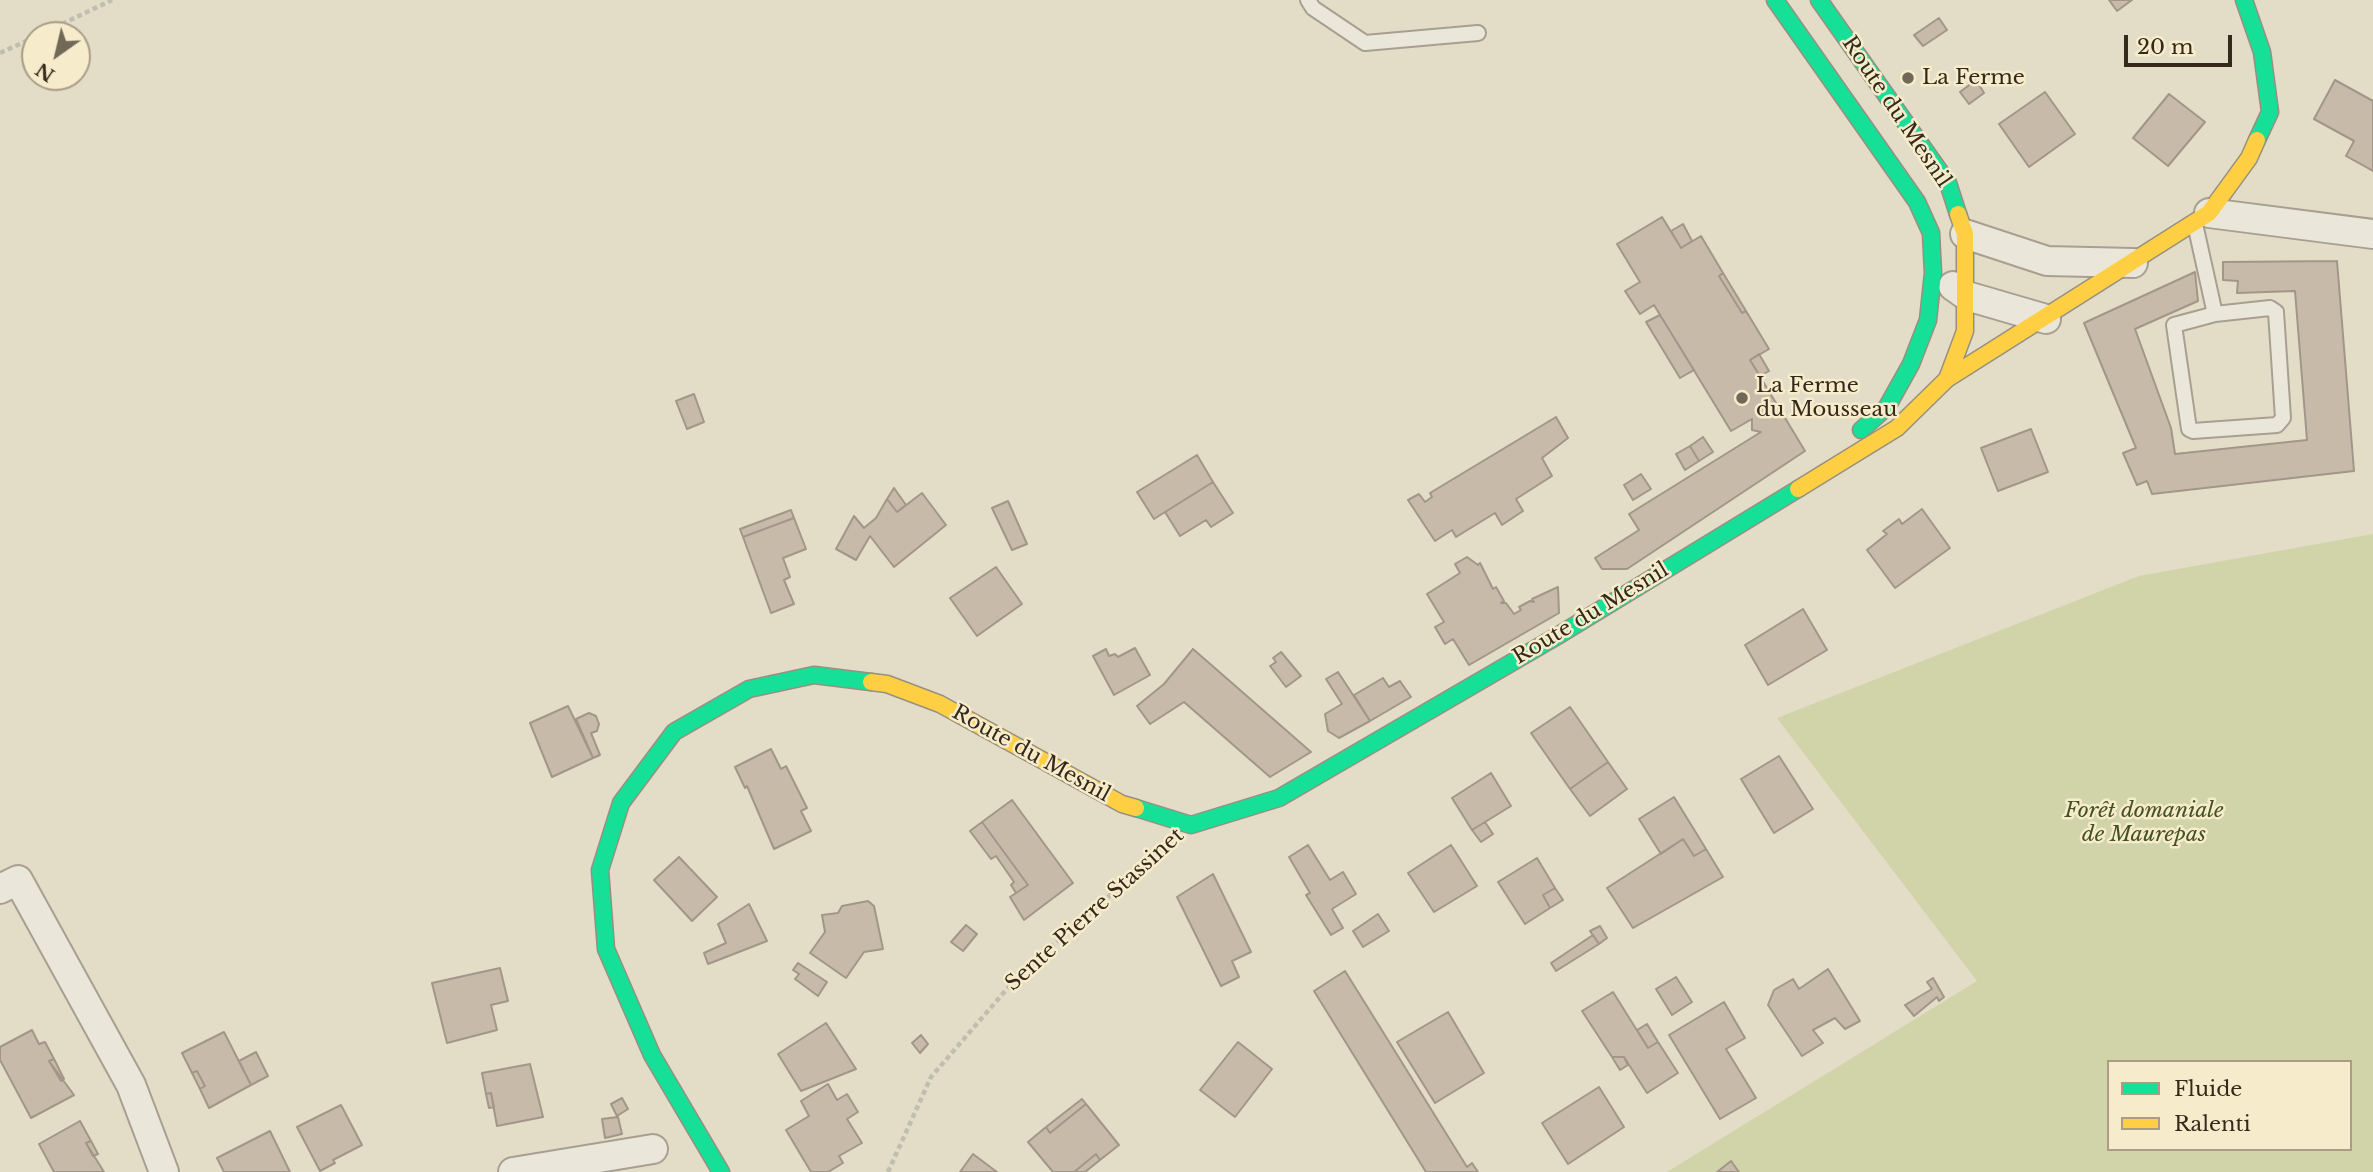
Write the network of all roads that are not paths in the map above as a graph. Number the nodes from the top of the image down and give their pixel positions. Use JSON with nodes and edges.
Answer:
{"nodes":[{"id":1,"x":1308,"y":0,"type":"edge"},
{"id":2,"x":1775,"y":0,"type":"edge"},
{"id":3,"x":1819,"y":0,"type":"edge"},
{"id":4,"x":2244,"y":0,"type":"edge"},
{"id":5,"x":1478,"y":33,"type":"dead end"},
{"id":6,"x":2202,"y":218,"type":"junction"},
{"id":7,"x":1965,"y":234,"type":"junction"},
{"id":8,"x":2373,"y":234,"type":"edge"},
{"id":9,"x":2133,"y":263,"type":"junction"},
{"id":10,"x":1933,"y":273,"type":"junction"},
{"id":11,"x":1968,"y":296,"type":"junction"},
{"id":12,"x":2215,"y":314,"type":"junction"},
{"id":13,"x":2046,"y":319,"type":"junction"},
{"id":14,"x":1947,"y":379,"type":"junction"},
{"id":15,"x":1800,"y":485,"type":"junction"},
{"id":16,"x":0,"y":889,"type":"edge"},
{"id":17,"x":653,"y":1149,"type":"dead end"},
{"id":18,"x":164,"y":1172,"type":"edge"},
{"id":19,"x":513,"y":1172,"type":"edge"},
{"id":20,"x":721,"y":1172,"type":"edge"}],
"edges":[{"from":1,"to":5,"type":"lane"},
{"from":2,"to":10,"type":"street","name":"Route du Mesnil"},
{"from":3,"to":7,"type":"street","name":"Route du Mesnil"},
{"from":4,"to":6,"type":"street"},
{"from":6,"to":8,"type":"street"},
{"from":6,"to":9,"type":"street"},
{"from":6,"to":12,"type":"lane"},
{"from":7,"to":9,"type":"street"},
{"from":7,"to":11,"type":"street","name":"Route du Mesnil"},
{"from":9,"to":13,"type":"street"},
{"from":10,"to":11,"type":"street"},
{"from":10,"to":15,"type":"street","name":"Route du Mesnil"},
{"from":11,"to":13,"type":"street"},
{"from":11,"to":14,"type":"street","name":"Route du Mesnil"},
{"from":12,"to":12,"type":"lane"},
{"from":13,"to":14,"type":"street"},
{"from":14,"to":15,"type":"street","name":"Route du Mesnil"},
{"from":15,"to":20,"type":"street","name":"Route du Mesnil"},
{"from":16,"to":18,"type":"street"},
{"from":17,"to":19,"type":"street"}]}
